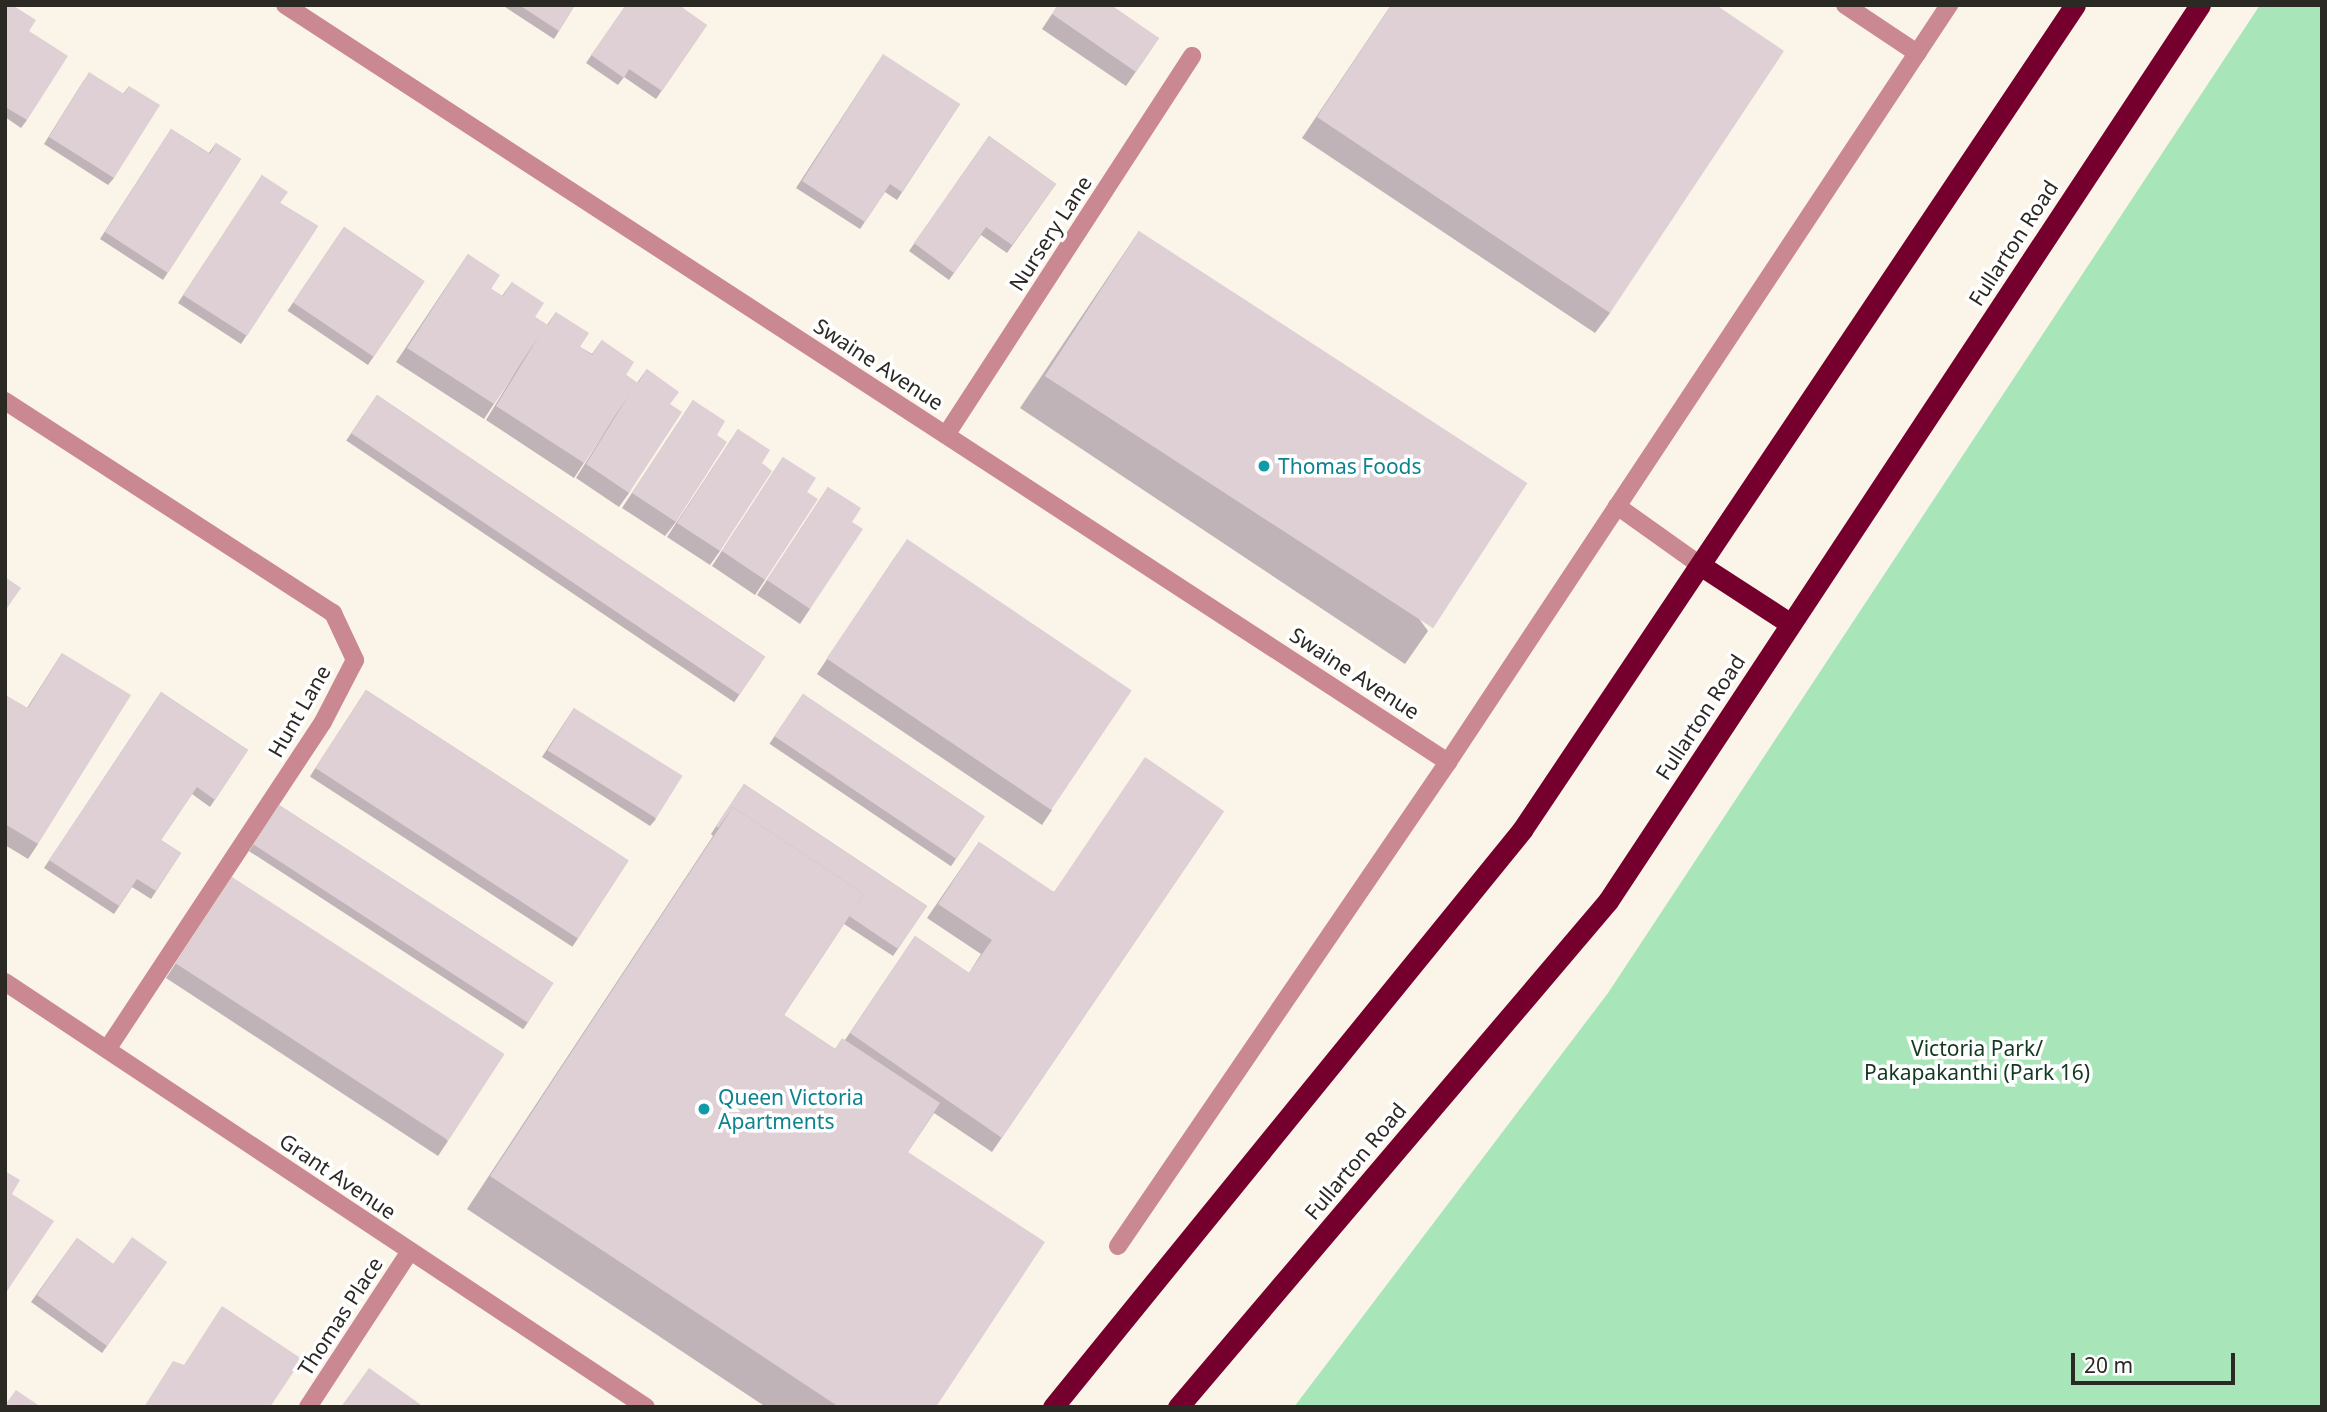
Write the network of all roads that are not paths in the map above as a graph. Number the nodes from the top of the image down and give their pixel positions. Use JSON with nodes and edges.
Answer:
{"nodes":[{"id":1,"x":285,"y":5,"type":"edge"},
{"id":2,"x":1845,"y":5,"type":"edge"},
{"id":3,"x":1949,"y":5,"type":"edge"},
{"id":4,"x":2075,"y":5,"type":"edge"},
{"id":5,"x":2200,"y":5,"type":"edge"},
{"id":6,"x":1917,"y":53,"type":"junction"},
{"id":7,"x":1192,"y":56,"type":"dead end"},
{"id":8,"x":5,"y":401,"type":"edge"},
{"id":9,"x":946,"y":435,"type":"junction"},
{"id":10,"x":1617,"y":506,"type":"junction"},
{"id":11,"x":1700,"y":565,"type":"junction"},
{"id":12,"x":1791,"y":624,"type":"junction"},
{"id":13,"x":1448,"y":762,"type":"junction"},
{"id":14,"x":5,"y":982,"type":"edge"},
{"id":15,"x":107,"y":1049,"type":"junction"},
{"id":16,"x":1118,"y":1246,"type":"dead end"},
{"id":17,"x":410,"y":1251,"type":"junction"},
{"id":18,"x":308,"y":1407,"type":"edge"},
{"id":19,"x":646,"y":1407,"type":"edge"},
{"id":20,"x":1053,"y":1407,"type":"edge"},
{"id":21,"x":1178,"y":1407,"type":"edge"}],
"edges":[{"from":1,"to":9,"type":"street","name":"Swaine Avenue"},
{"from":2,"to":6,"type":"street"},
{"from":3,"to":6,"type":"street"},
{"from":4,"to":11,"type":"highway"},
{"from":5,"to":12,"type":"highway","name":"Fullarton Road"},
{"from":6,"to":10,"type":"street"},
{"from":7,"to":9,"type":"street","name":"Nursery Lane"},
{"from":8,"to":15,"type":"street","name":"Hunt Lane"},
{"from":9,"to":13,"type":"street","name":"Swaine Avenue"},
{"from":10,"to":11,"type":"street"},
{"from":10,"to":13,"type":"street"},
{"from":11,"to":12,"type":"highway"},
{"from":11,"to":20,"type":"highway"},
{"from":12,"to":21,"type":"highway","name":"Fullarton Road"},
{"from":13,"to":16,"type":"street"},
{"from":14,"to":15,"type":"street","name":"Grant Avenue"},
{"from":15,"to":17,"type":"street","name":"Grant Avenue"},
{"from":17,"to":18,"type":"street","name":"Thomas Place"},
{"from":17,"to":19,"type":"street","name":"Grant Avenue"}]}
